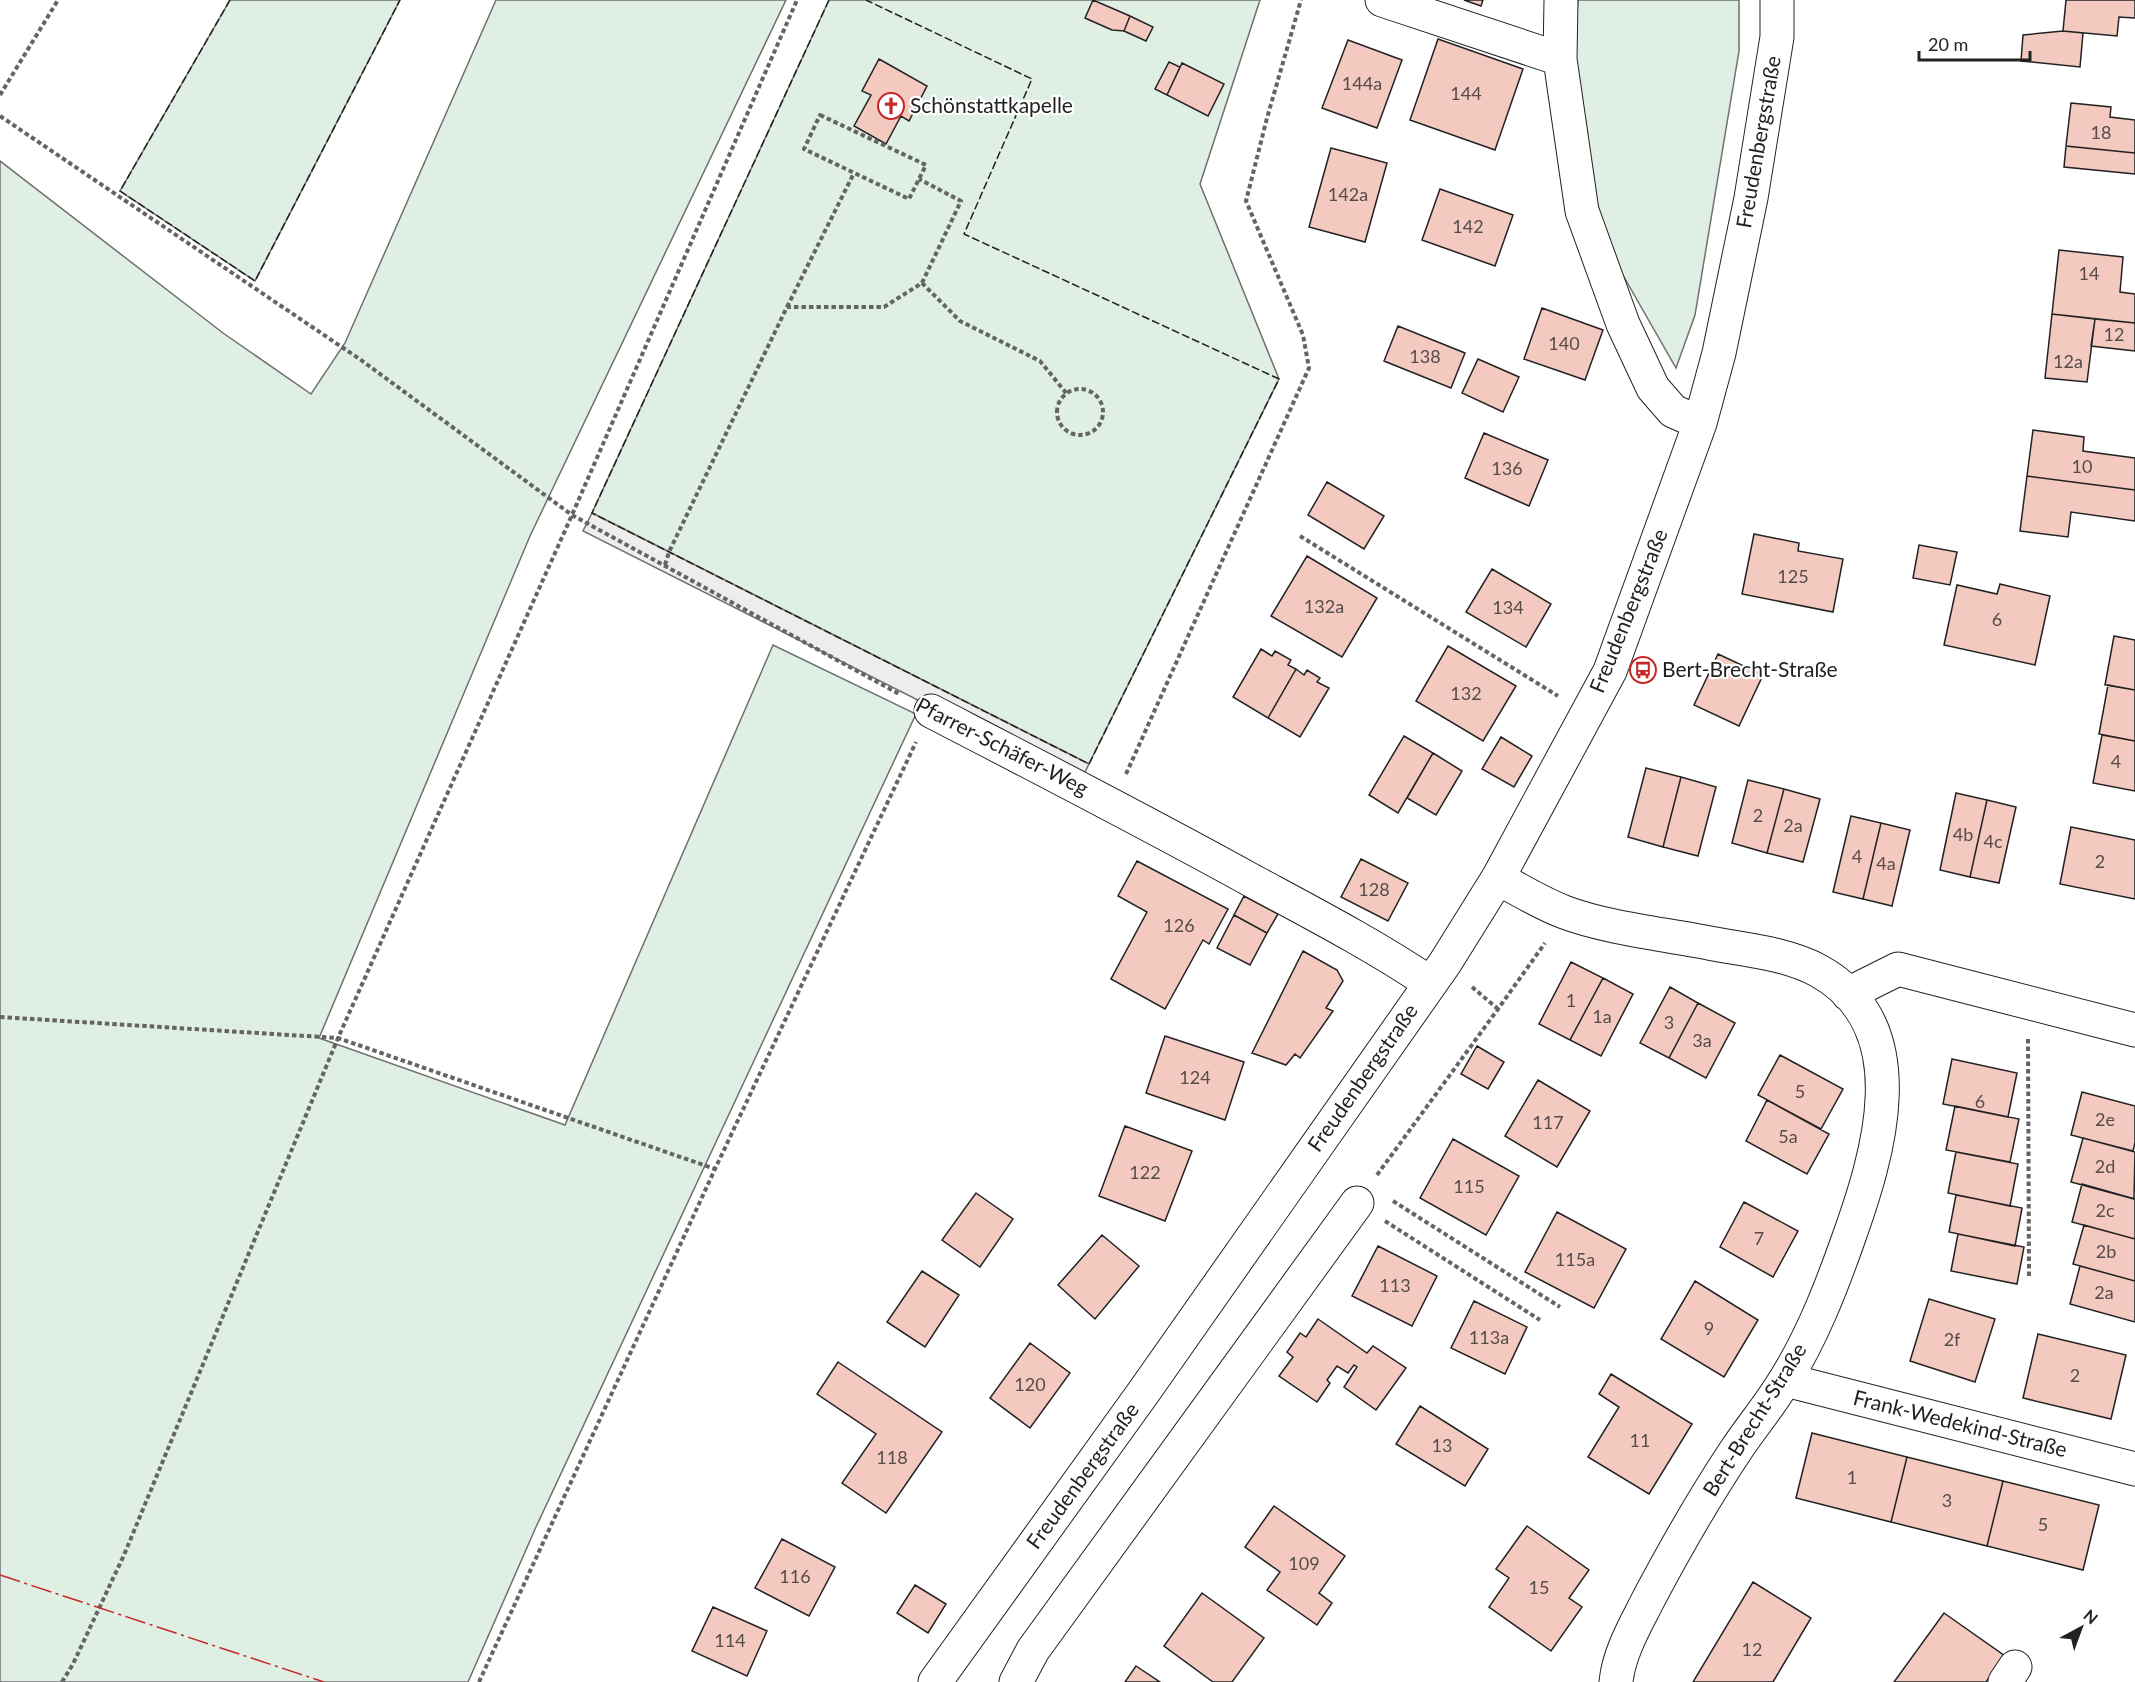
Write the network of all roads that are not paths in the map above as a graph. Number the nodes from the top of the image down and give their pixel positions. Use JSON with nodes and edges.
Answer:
{"nodes":[{"id":1,"x":1382,"y":0,"type":"edge"},
{"id":2,"x":1561,"y":0,"type":"edge"},
{"id":3,"x":1777,"y":0,"type":"edge"},
{"id":4,"x":1560,"y":59,"type":"junction"},
{"id":5,"x":1700,"y":423,"type":"junction"},
{"id":6,"x":931,"y":711,"type":"road end"},
{"id":7,"x":1498,"y":878,"type":"junction"},
{"id":8,"x":1430,"y":983,"type":"junction"},
{"id":9,"x":1848,"y":994,"type":"junction"},
{"id":10,"x":2135,"y":1030,"type":"edge"},
{"id":11,"x":1363,"y":1194,"type":"road end"},
{"id":12,"x":1786,"y":1380,"type":"junction"},
{"id":13,"x":2135,"y":1468,"type":"edge"},
{"id":14,"x":935,"y":1682,"type":"edge"},
{"id":15,"x":1016,"y":1682,"type":"edge"},
{"id":16,"x":1616,"y":1682,"type":"edge"}],
"edges":[{"from":1,"to":4,"type":"street"},
{"from":2,"to":4,"type":"street"},
{"from":3,"to":5,"type":"street","name":"Freudenbergstraße"},
{"from":4,"to":5,"type":"street"},
{"from":5,"to":7,"type":"street","name":"Freudenbergstraße"},
{"from":6,"to":8,"type":"street","name":"Pfarrer-Schäfer-Weg"},
{"from":7,"to":8,"type":"street","name":"Freudenbergstraße"},
{"from":7,"to":9,"type":"street","name":"Bert-Brecht-Straße"},
{"from":8,"to":14,"type":"street","name":"Freudenbergstraße"},
{"from":9,"to":10,"type":"street"},
{"from":9,"to":12,"type":"street","name":"Bert-Brecht-Straße"},
{"from":11,"to":15,"type":"street"},
{"from":12,"to":13,"type":"street","name":"Frank-Wedekind-Straße"},
{"from":12,"to":16,"type":"street","name":"Bert-Brecht-Straße"}]}
